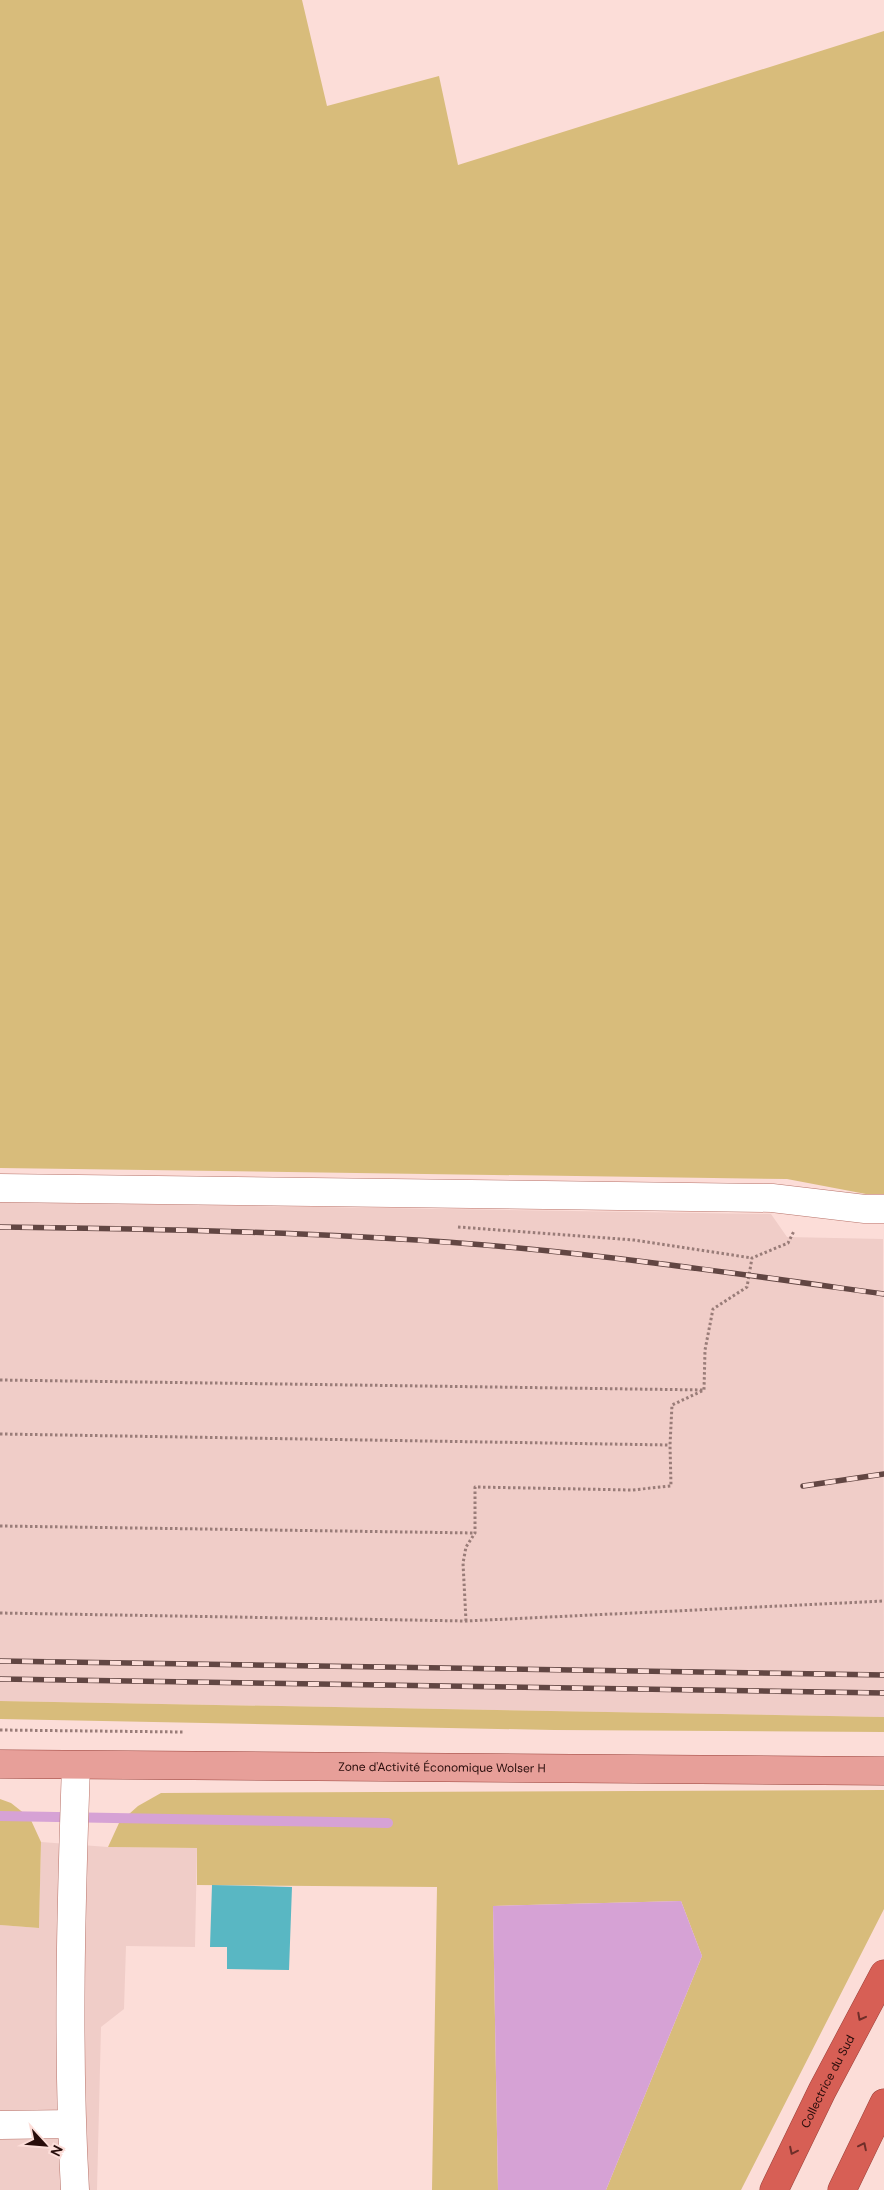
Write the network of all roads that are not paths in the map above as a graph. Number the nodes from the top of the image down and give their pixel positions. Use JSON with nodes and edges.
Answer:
{"nodes":[{"id":1,"x":0,"y":1188,"type":"edge"},
{"id":2,"x":884,"y":1208,"type":"edge"},
{"id":3,"x":0,"y":1764,"type":"edge"},
{"id":4,"x":76,"y":1766,"type":"junction"},
{"id":5,"x":884,"y":1771,"type":"edge"},
{"id":6,"x":884,"y":1974,"type":"edge"},
{"id":7,"x":884,"y":2103,"type":"edge"},
{"id":8,"x":72,"y":2124,"type":"junction"},
{"id":9,"x":0,"y":2125,"type":"edge"},
{"id":10,"x":76,"y":2190,"type":"edge"},
{"id":11,"x":774,"y":2190,"type":"edge"},
{"id":12,"x":842,"y":2190,"type":"edge"}],
"edges":[{"from":1,"to":2,"type":"lane"},
{"from":3,"to":4,"type":"main road","name":"Zone d'Activité Économique Wolser H"},
{"from":4,"to":5,"type":"main road","name":"Zone d'Activité Économique Wolser H"},
{"from":4,"to":8,"type":"lane"},
{"from":6,"to":11,"type":"highway","name":"Collectrice du Sud","one_way":true},
{"from":12,"to":7,"type":"highway","one_way":true},
{"from":8,"to":9,"type":"lane"},
{"from":8,"to":10,"type":"lane"}]}
